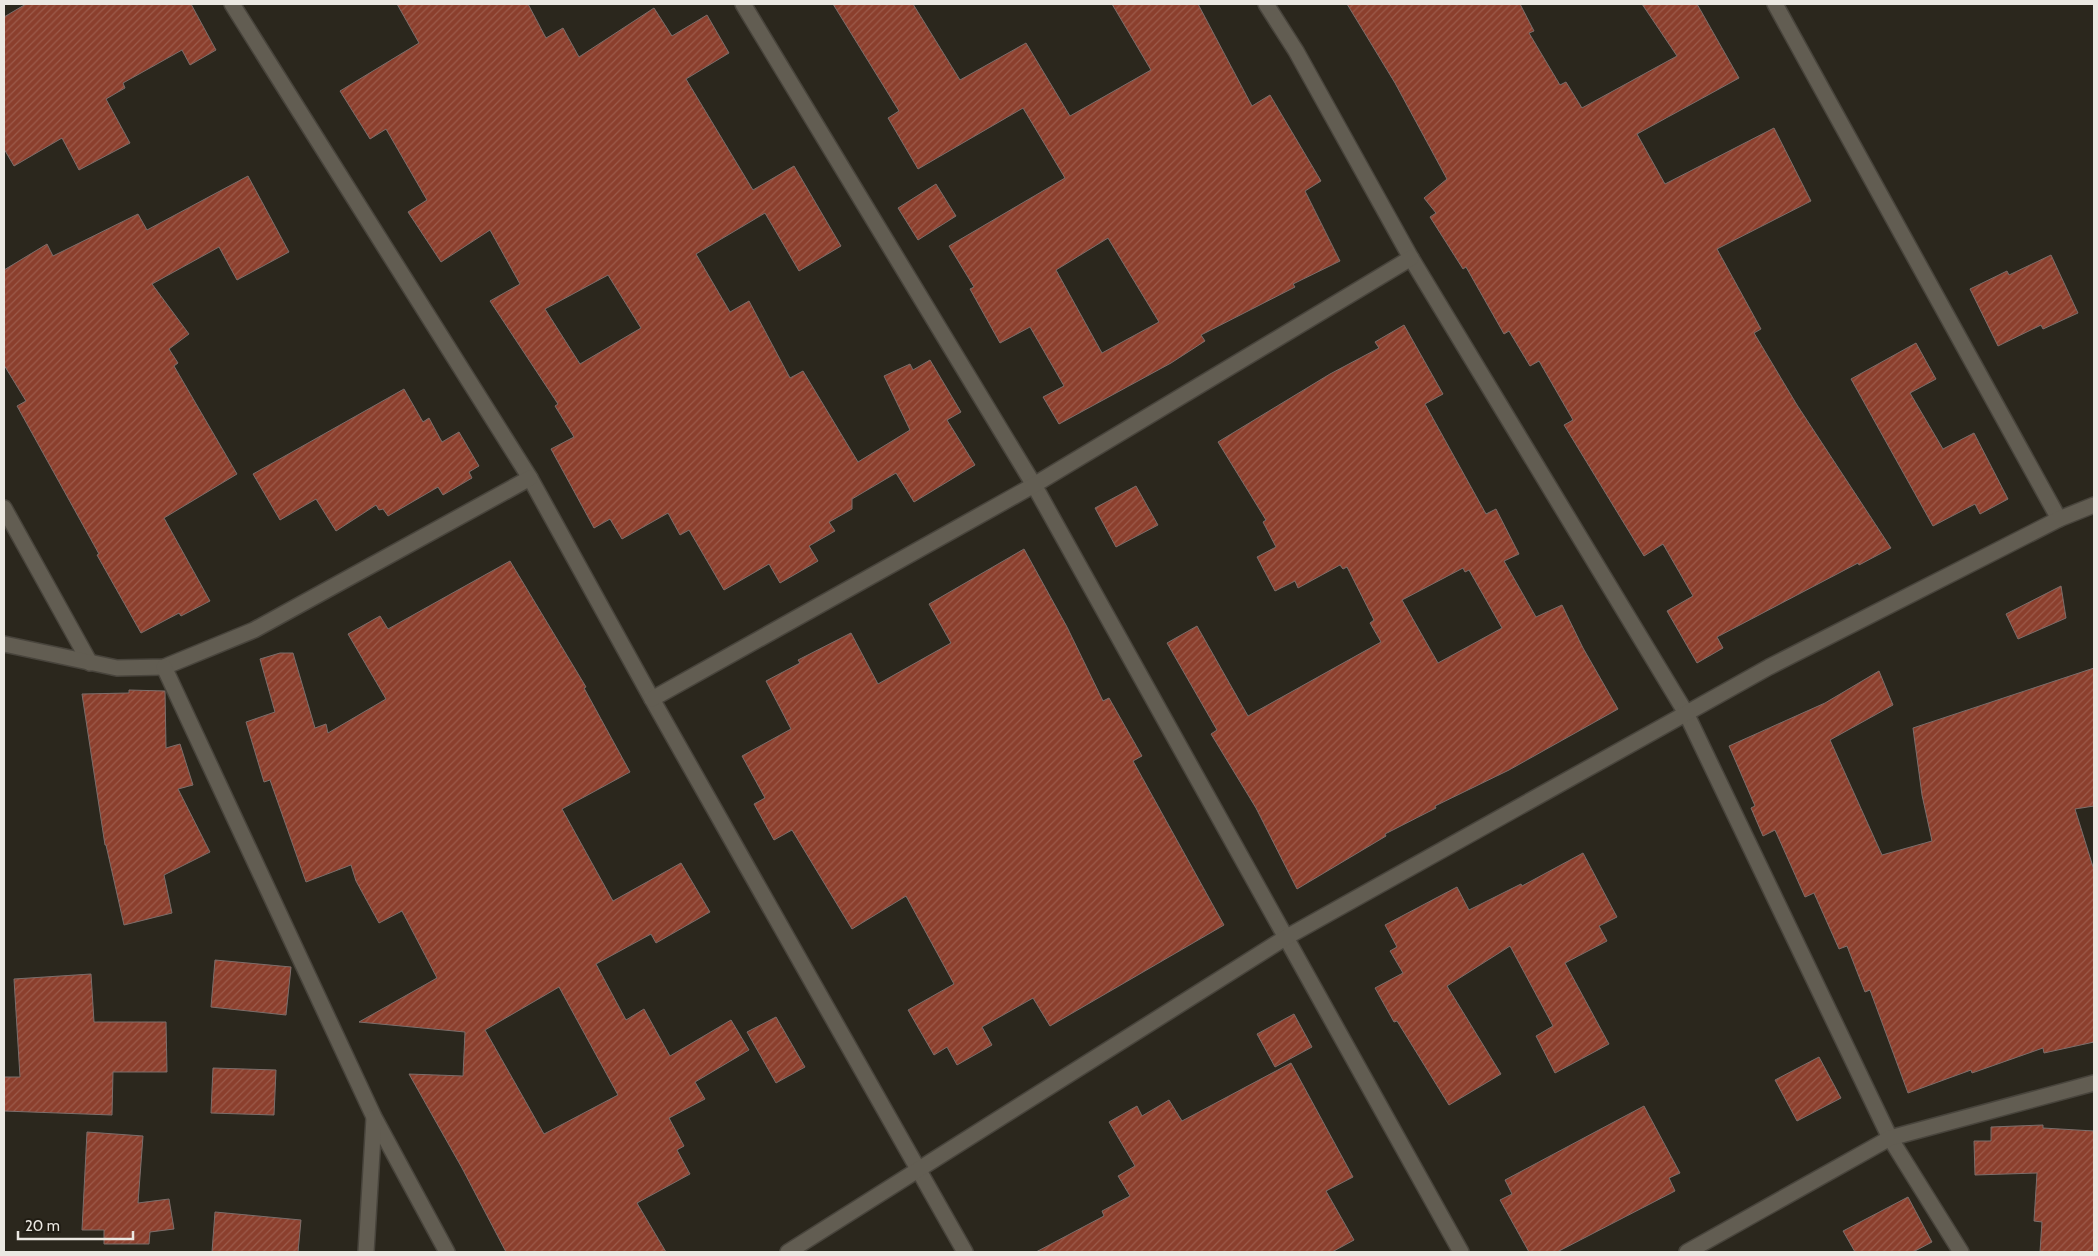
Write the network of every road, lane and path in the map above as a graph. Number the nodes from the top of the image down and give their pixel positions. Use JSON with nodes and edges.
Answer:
{"nodes":[{"id":1,"x":232,"y":4,"type":"edge"},
{"id":2,"x":743,"y":4,"type":"edge"},
{"id":3,"x":1266,"y":4,"type":"edge"},
{"id":4,"x":1775,"y":4,"type":"edge"},
{"id":5,"x":1412,"y":258,"type":"junction"},
{"id":6,"x":530,"y":478,"type":"junction"},
{"id":7,"x":1034,"y":485,"type":"junction"},
{"id":8,"x":2094,"y":504,"type":"edge"},
{"id":9,"x":4,"y":508,"type":"edge"},
{"id":10,"x":2059,"y":519,"type":"junction"},
{"id":11,"x":4,"y":644,"type":"edge"},
{"id":12,"x":90,"y":663,"type":"junction"},
{"id":13,"x":164,"y":667,"type":"junction"},
{"id":14,"x":652,"y":699,"type":"junction"},
{"id":15,"x":1686,"y":713,"type":"junction"},
{"id":16,"x":1285,"y":938,"type":"junction"},
{"id":17,"x":2094,"y":1083,"type":"edge"},
{"id":18,"x":374,"y":1117,"type":"junction"},
{"id":19,"x":1890,"y":1138,"type":"junction"},
{"id":20,"x":920,"y":1171,"type":"junction"},
{"id":21,"x":366,"y":1252,"type":"edge"},
{"id":22,"x":447,"y":1252,"type":"edge"},
{"id":23,"x":788,"y":1252,"type":"edge"},
{"id":24,"x":966,"y":1252,"type":"edge"},
{"id":25,"x":1461,"y":1252,"type":"edge"},
{"id":26,"x":1688,"y":1252,"type":"edge"},
{"id":27,"x":1961,"y":1252,"type":"edge"}],
"edges":[{"from":1,"to":6,"type":"street"},
{"from":2,"to":7,"type":"street"},
{"from":3,"to":5,"type":"street"},
{"from":4,"to":10,"type":"street"},
{"from":5,"to":7,"type":"street"},
{"from":5,"to":15,"type":"street"},
{"from":6,"to":13,"type":"street"},
{"from":6,"to":14,"type":"street"},
{"from":7,"to":14,"type":"street"},
{"from":7,"to":16,"type":"street"},
{"from":8,"to":10,"type":"street"},
{"from":9,"to":12,"type":"street"},
{"from":10,"to":15,"type":"street"},
{"from":11,"to":12,"type":"street"},
{"from":12,"to":13,"type":"street"},
{"from":13,"to":18,"type":"street"},
{"from":14,"to":20,"type":"street"},
{"from":15,"to":16,"type":"street"},
{"from":15,"to":19,"type":"street"},
{"from":16,"to":20,"type":"street"},
{"from":16,"to":25,"type":"street"},
{"from":17,"to":19,"type":"street"},
{"from":18,"to":21,"type":"street"},
{"from":18,"to":22,"type":"street"},
{"from":19,"to":26,"type":"street"},
{"from":19,"to":27,"type":"street"},
{"from":20,"to":23,"type":"street"},
{"from":20,"to":24,"type":"street"}]}
